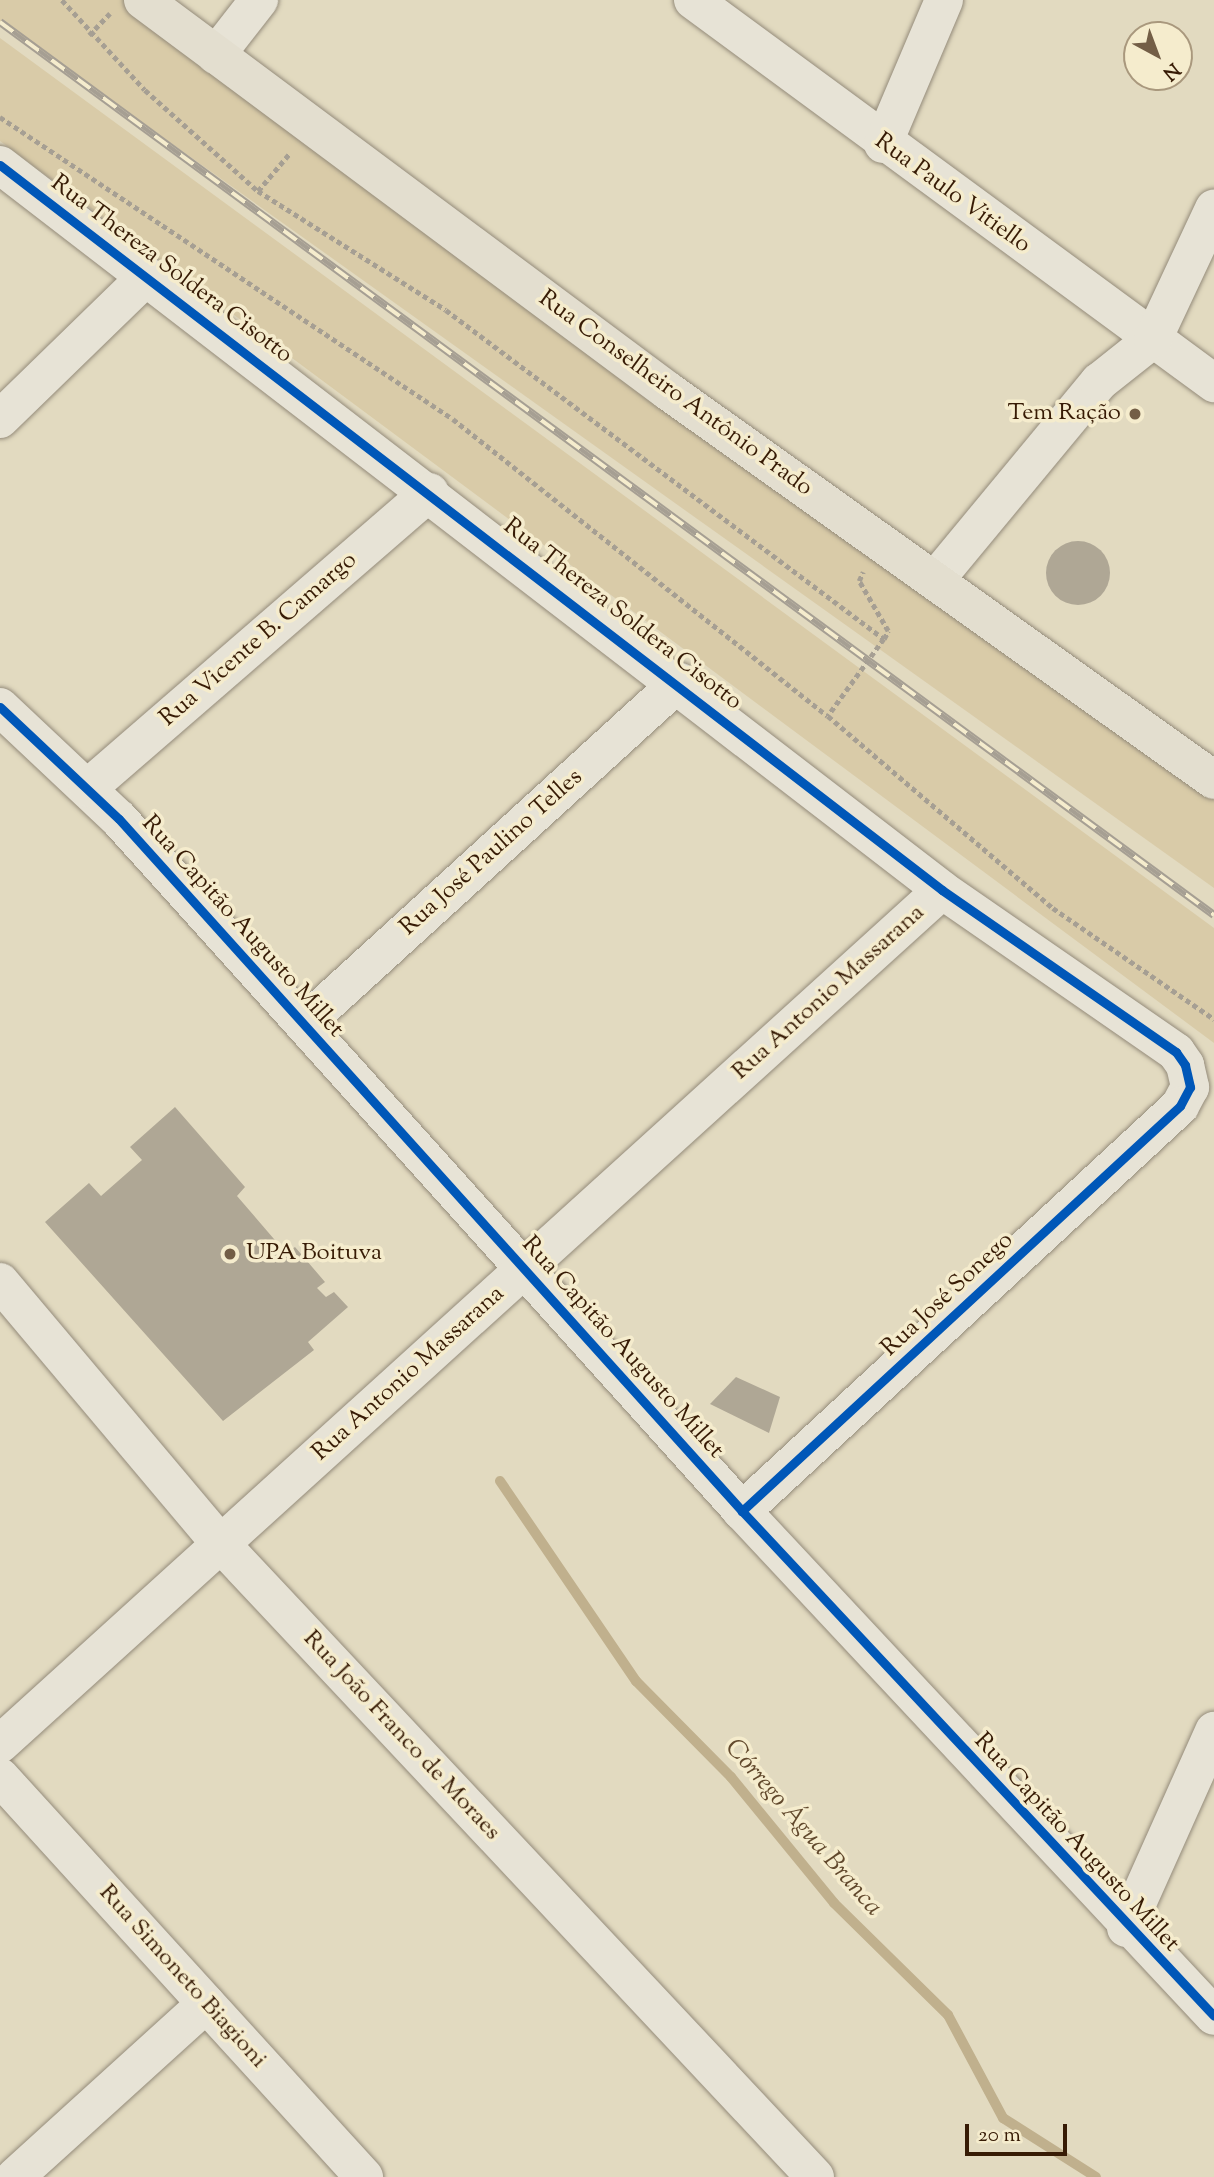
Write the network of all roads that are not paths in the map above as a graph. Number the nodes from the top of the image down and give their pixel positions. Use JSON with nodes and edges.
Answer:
{"nodes":[{"id":1,"x":259,"y":0,"type":"edge"},
{"id":2,"x":693,"y":0,"type":"edge"},
{"id":3,"x":944,"y":0,"type":"edge"},
{"id":4,"x":129,"y":4,"type":"edge"},
{"id":5,"x":216,"y":55,"type":"junction"},
{"id":6,"x":883,"y":144,"type":"junction"},
{"id":7,"x":0,"y":165,"type":"edge"},
{"id":8,"x":1214,"y":209,"type":"edge"},
{"id":9,"x":147,"y":276,"type":"junction"},
{"id":10,"x":1153,"y":339,"type":"junction"},
{"id":11,"x":1214,"y":383,"type":"edge"},
{"id":12,"x":0,"y":419,"type":"edge"},
{"id":13,"x":430,"y":492,"type":"junction"},
{"id":14,"x":936,"y":579,"type":"junction"},
{"id":15,"x":679,"y":682,"type":"junction"},
{"id":16,"x":0,"y":707,"type":"edge"},
{"id":17,"x":1214,"y":780,"type":"edge"},
{"id":18,"x":88,"y":788,"type":"junction"},
{"id":19,"x":942,"y":890,"type":"junction"},
{"id":20,"x":304,"y":1024,"type":"junction"},
{"id":21,"x":1180,"y":1106,"type":"joint"},
{"id":22,"x":526,"y":1268,"type":"junction"},
{"id":23,"x":0,"y":1282,"type":"edge"},
{"id":24,"x":742,"y":1511,"type":"junction"},
{"id":25,"x":221,"y":1544,"type":"junction"},
{"id":26,"x":1214,"y":1731,"type":"edge"},
{"id":27,"x":0,"y":1744,"type":"edge"},
{"id":28,"x":0,"y":1777,"type":"edge"},
{"id":29,"x":1125,"y":1927,"type":"junction"},
{"id":30,"x":206,"y":2004,"type":"junction"},
{"id":31,"x":1214,"y":2016,"type":"edge"},
{"id":32,"x":15,"y":2177,"type":"edge"},
{"id":33,"x":363,"y":2177,"type":"edge"},
{"id":34,"x":815,"y":2177,"type":"edge"}],
"edges":[{"from":1,"to":5,"type":"street"},
{"from":2,"to":6,"type":"street","name":"Rua Paulo Vitiello"},
{"from":3,"to":6,"type":"street"},
{"from":4,"to":5,"type":"main road","name":"Rua Conselheiro Antônio Prado"},
{"from":5,"to":14,"type":"main road","name":"Rua Conselheiro Antônio Prado"},
{"from":6,"to":10,"type":"street","name":"Rua Paulo Vitiello"},
{"from":7,"to":9,"type":"street","name":"Rua Thereza Soldera Cisotto"},
{"from":8,"to":10,"type":"street"},
{"from":9,"to":12,"type":"street"},
{"from":9,"to":13,"type":"street","name":"Rua Thereza Soldera Cisotto"},
{"from":10,"to":11,"type":"street","name":"Rua Paulo Vitiello"},
{"from":10,"to":14,"type":"street"},
{"from":13,"to":15,"type":"street","name":"Rua Thereza Soldera Cisotto"},
{"from":13,"to":18,"type":"street","name":"Rua Vicente B. Camargo"},
{"from":14,"to":17,"type":"main road","name":"Rua Conselheiro Antônio Prado"},
{"from":15,"to":19,"type":"street","name":"Rua Thereza Soldera Cisotto"},
{"from":15,"to":20,"type":"street","name":"Rua José Paulino Telles"},
{"from":16,"to":18,"type":"street","name":"Rua Capitão Augusto Millet"},
{"from":18,"to":20,"type":"street","name":"Rua Capitão Augusto Millet"},
{"from":19,"to":21,"type":"street","name":"Rua Thereza Soldera Cisotto"},
{"from":19,"to":22,"type":"street","name":"Rua Antonio Massarana"},
{"from":20,"to":22,"type":"street","name":"Rua Capitão Augusto Millet"},
{"from":21,"to":24,"type":"street","name":"Rua José Sonego"},
{"from":22,"to":24,"type":"street","name":"Rua Capitão Augusto Millet"},
{"from":22,"to":25,"type":"street","name":"Rua Antonio Massarana"},
{"from":23,"to":25,"type":"street","name":"Rua João Franco de Moraes"},
{"from":24,"to":29,"type":"street","name":"Rua Capitão Augusto Millet"},
{"from":25,"to":27,"type":"street","name":"Rua Antonio Massarana"},
{"from":25,"to":34,"type":"street","name":"Rua João Franco de Moraes"},
{"from":26,"to":29,"type":"street"},
{"from":28,"to":30,"type":"street","name":"Rua Simoneto Biagioni"},
{"from":29,"to":31,"type":"street","name":"Rua Capitão Augusto Millet"},
{"from":30,"to":32,"type":"street"},
{"from":30,"to":33,"type":"street","name":"Rua Simoneto Biagioni"}]}
